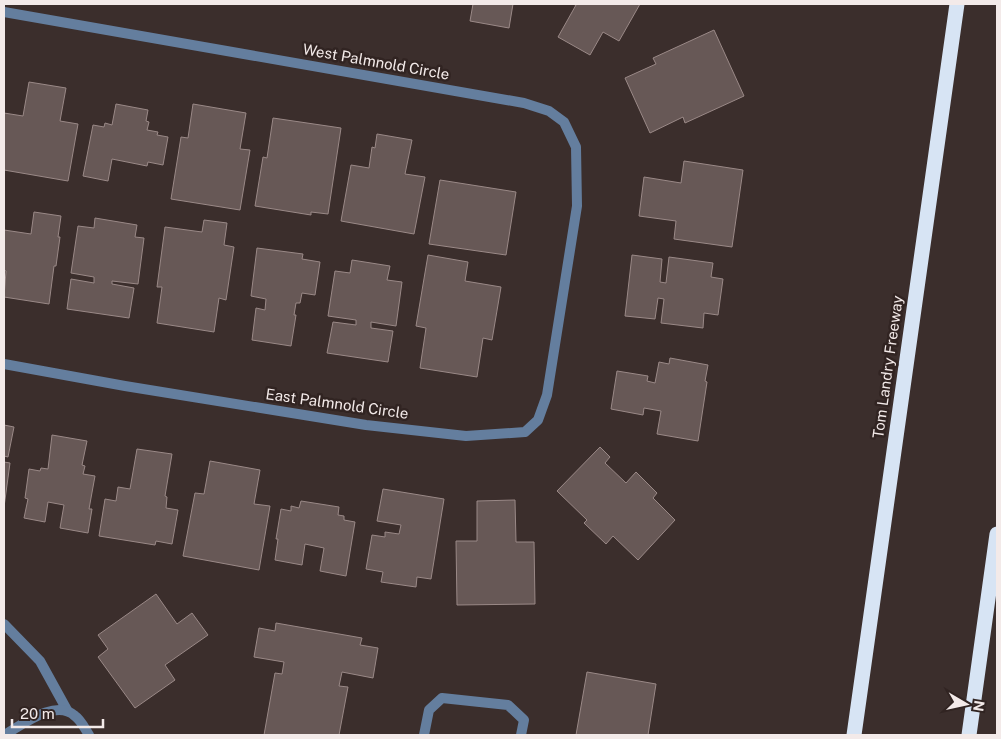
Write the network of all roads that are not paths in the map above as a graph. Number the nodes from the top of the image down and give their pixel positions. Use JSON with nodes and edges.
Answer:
{"nodes":[{"id":1,"x":957,"y":4,"type":"edge"},
{"id":2,"x":4,"y":12,"type":"edge"},
{"id":3,"x":563,"y":296,"type":"joint"},
{"id":4,"x":4,"y":364,"type":"edge"},
{"id":5,"x":997,"y":534,"type":"edge"},
{"id":6,"x":4,"y":624,"type":"edge"},
{"id":7,"x":67,"y":710,"type":"junction"},
{"id":8,"x":4,"y":735,"type":"edge"},
{"id":9,"x":89,"y":735,"type":"edge"},
{"id":10,"x":424,"y":735,"type":"edge"},
{"id":11,"x":521,"y":735,"type":"edge"},
{"id":12,"x":854,"y":735,"type":"edge"},
{"id":13,"x":969,"y":735,"type":"edge"}],
"edges":[{"from":1,"to":12,"type":"highway","name":"Tom Landry Freeway"},
{"from":2,"to":3,"type":"street","name":"West Palmnold Circle"},
{"from":3,"to":4,"type":"street","name":"East Palmnold Circle"},
{"from":5,"to":13,"type":"highway"},
{"from":6,"to":7,"type":"street"},
{"from":7,"to":8,"type":"street"},
{"from":7,"to":9,"type":"street"},
{"from":10,"to":11,"type":"street"}]}
